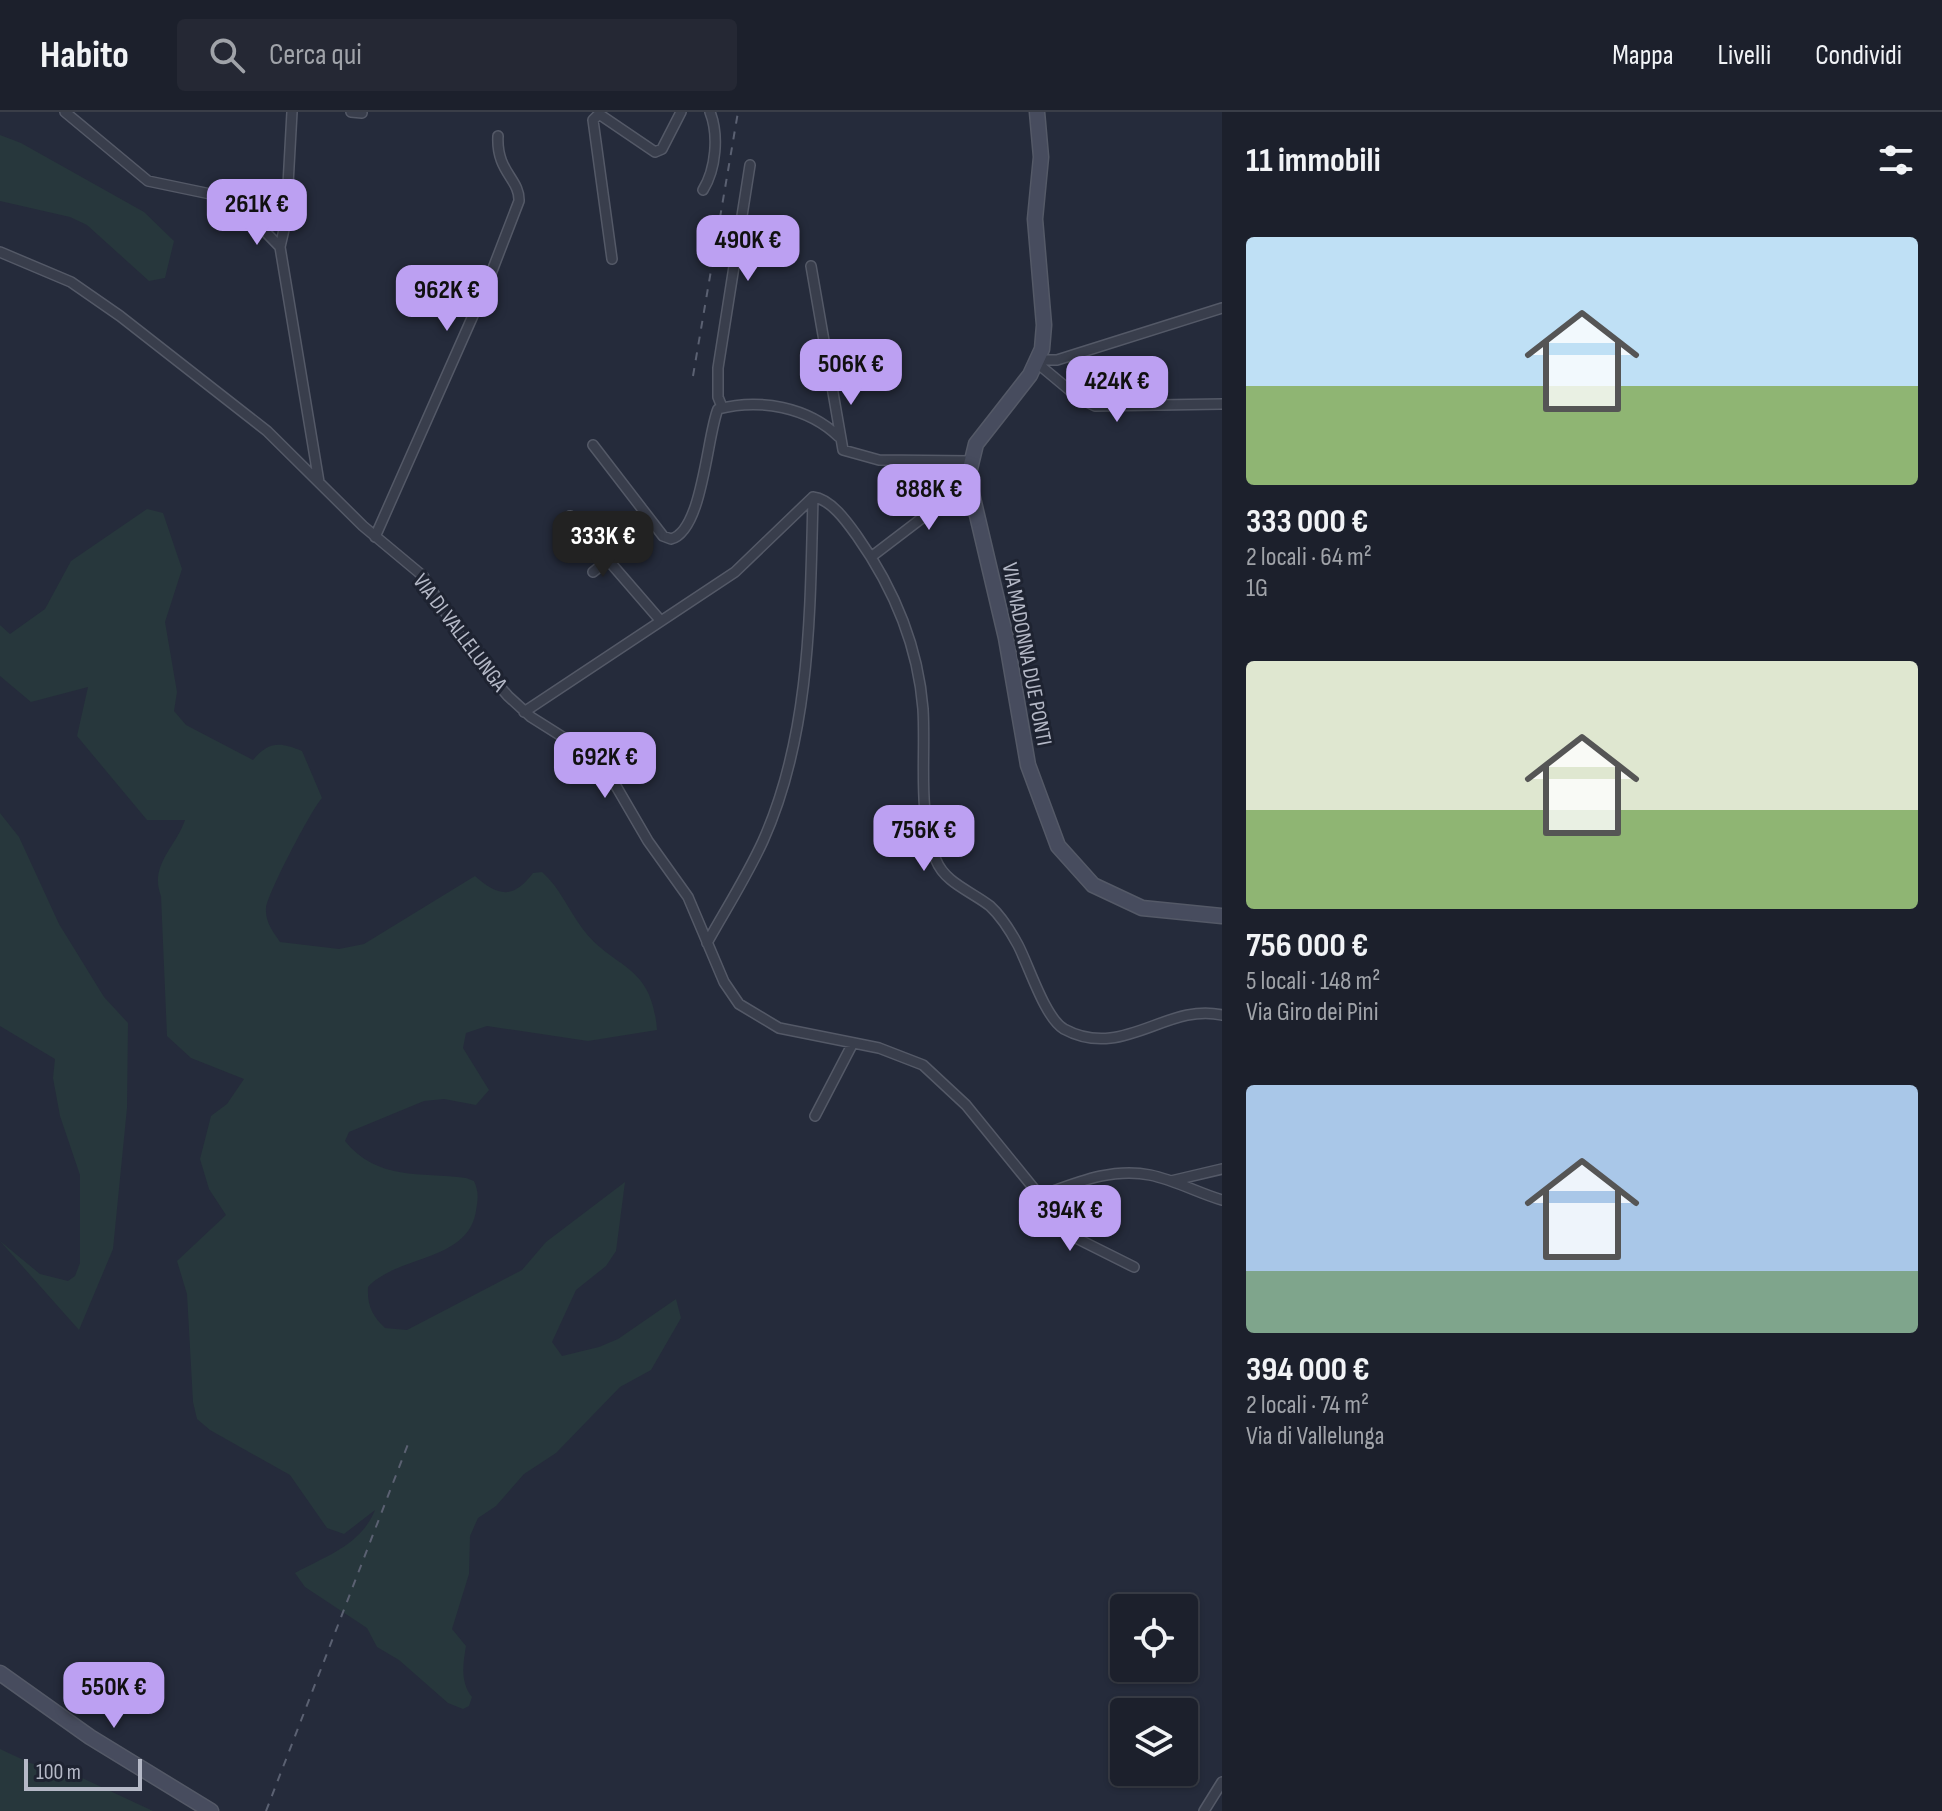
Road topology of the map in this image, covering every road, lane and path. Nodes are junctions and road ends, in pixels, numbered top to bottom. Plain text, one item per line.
1 (65, 112) edge
2 (292, 112) edge
3 (681, 112) edge
4 (710, 112) edge
5 (1037, 112) edge
6 (597, 113) edge
7 (498, 136) dead end
8 (750, 165) dead end
9 (703, 190) dead end
10 (280, 247) junction
11 (0, 252) edge
12 (612, 259) dead end
13 (811, 266) dead end
14 (1222, 308) edge
15 (1037, 362) junction
16 (1222, 404) edge
17 (722, 407) junction
18 (839, 437) junction
19 (593, 445) dead end
20 (970, 461) junction
21 (319, 482) junction
22 (968, 483) junction
23 (813, 497) junction
24 (570, 516) dead end
25 (375, 537) junction
26 (871, 557) junction
27 (608, 560) junction
28 (593, 572) dead end
29 (660, 620) junction
30 (524, 712) junction
31 (1222, 916) edge
32 (707, 943) junction
33 (1222, 1015) edge
34 (853, 1043) junction
35 (815, 1116) dead end
36 (1222, 1169) edge
37 (1169, 1181) junction
38 (1040, 1196) junction
39 (1222, 1200) edge
40 (1134, 1267) dead end
41 (0, 1673) edge
42 (1222, 1782) edge
43 (211, 1811) edge
44 (1204, 1811) edge

1 - 10 street
2 - 10 street
3 - 6 street
4 - 9 street
5 - 15 main road, VIA MADONNA DUE PONTI
6 - 12 street
7 - 25 street
8 - 17 street
10 - 21 street
11 - 21 street, VIA DI VALLELUNGA
13 - 18 street
14 - 15 street
15 - 16 street
15 - 20 main road, VIA MADONNA DUE PONTI
17 - 18 street
17 - 19 street
18 - 20 street
20 - 22 main road, VIA MADONNA DUE PONTI
21 - 25 street, VIA DI VALLELUNGA
22 - 26 street
22 - 31 main road, VIA MADONNA DUE PONTI
23 - 26 street
23 - 29 street
23 - 32 street
24 - 27 street
25 - 30 street, VIA DI VALLELUNGA
26 - 33 street
27 - 28 street
27 - 29 street
29 - 30 street
30 - 32 street, VIA DI VALLELUNGA
32 - 34 street, VIA DI VALLELUNGA
34 - 35 street
34 - 38 street, VIA DI VALLELUNGA
36 - 37 street
37 - 38 street
37 - 39 street
38 - 40 street, VIA DI VALLELUNGA
41 - 43 main road
42 - 44 street

